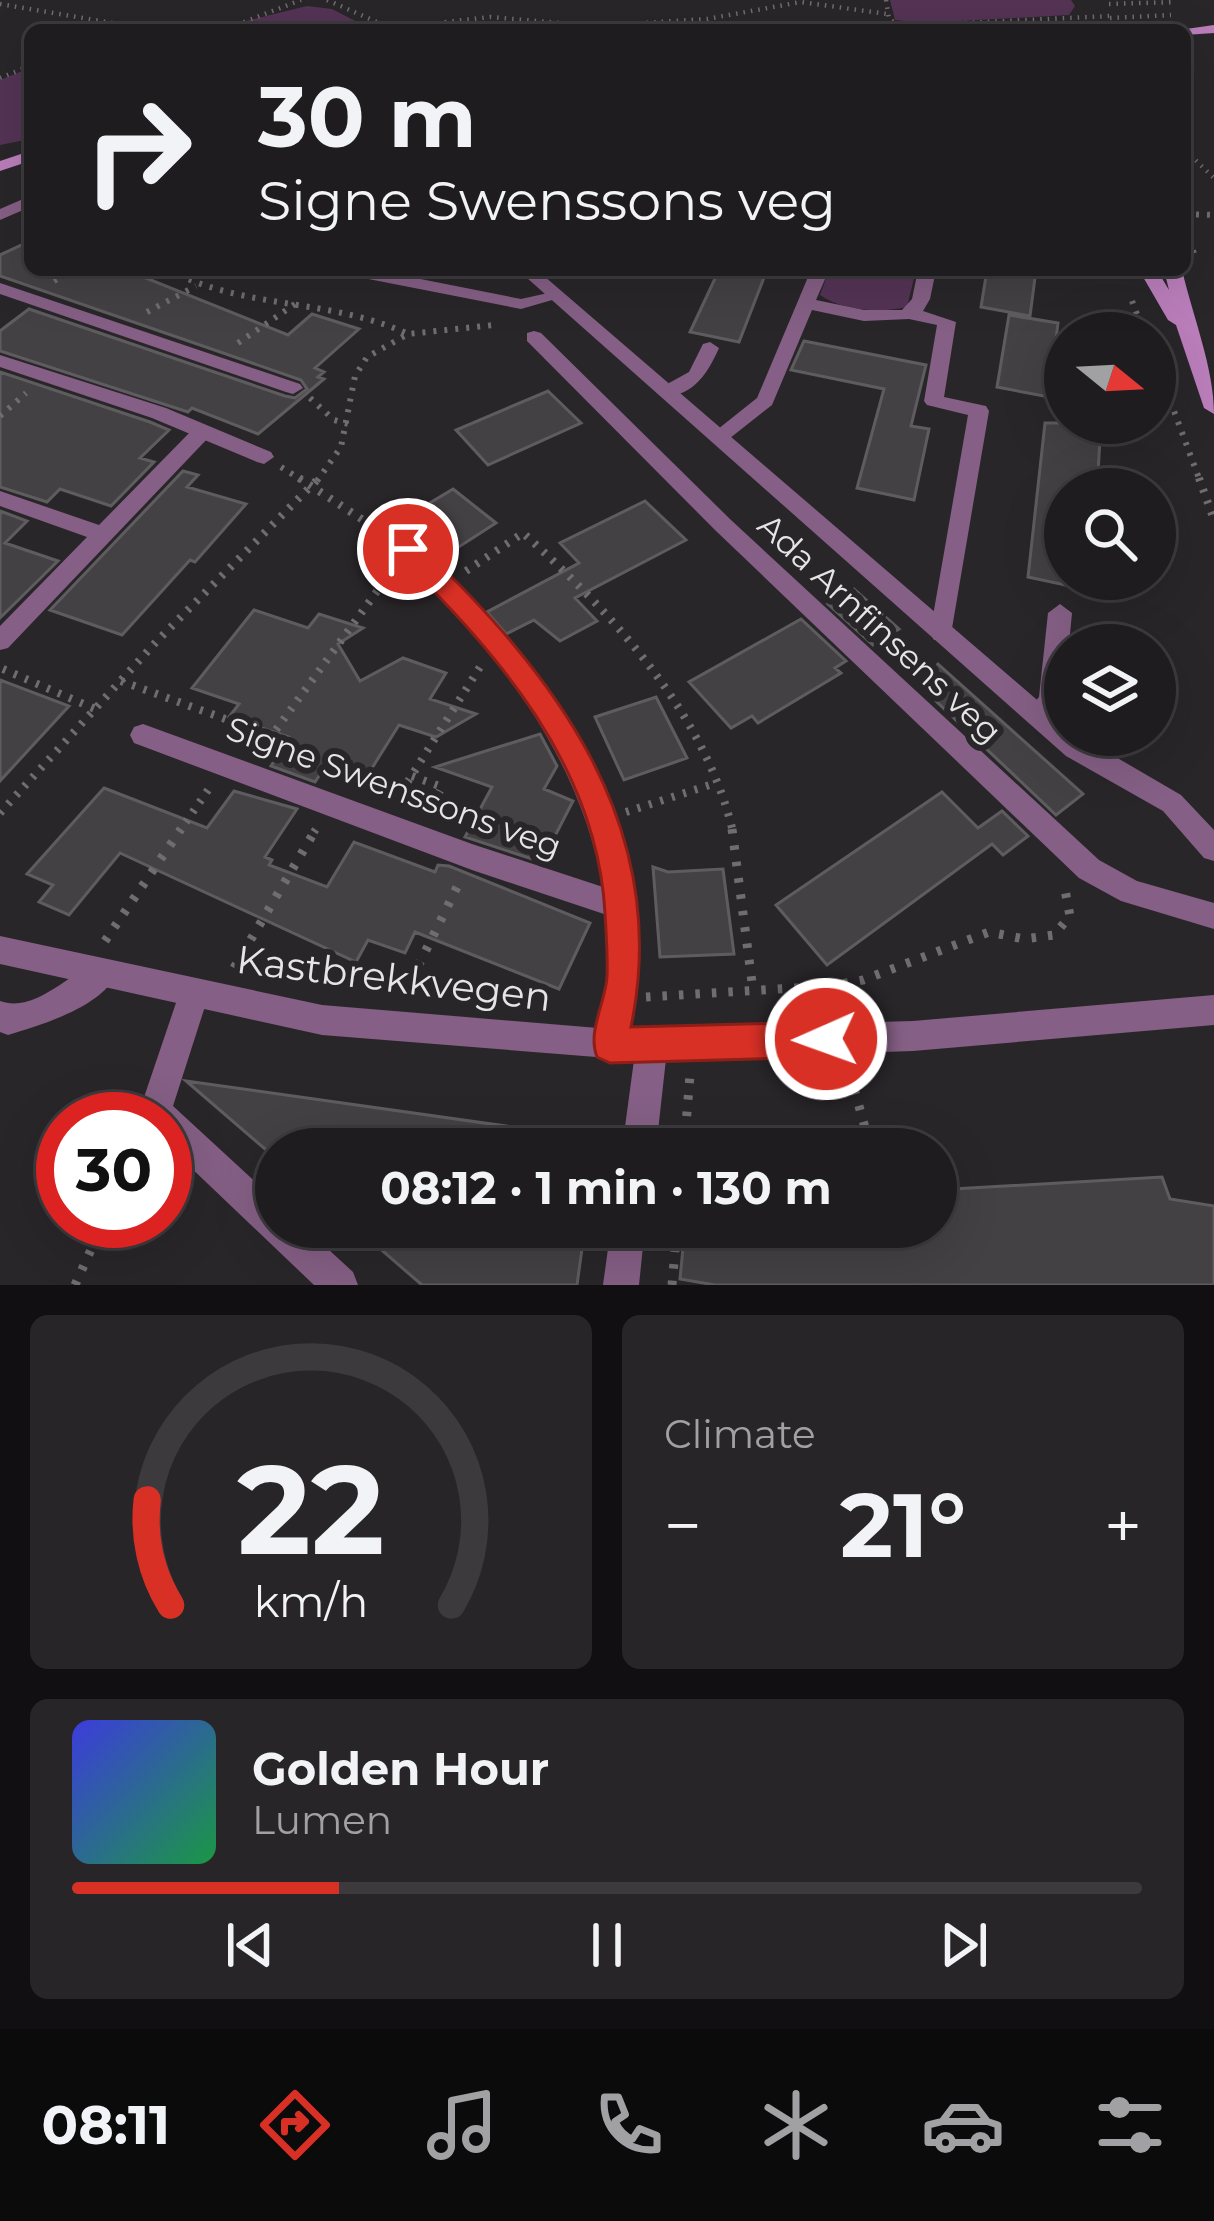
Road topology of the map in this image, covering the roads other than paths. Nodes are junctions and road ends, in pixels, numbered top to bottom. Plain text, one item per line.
1 (379, 276) edge
2 (534, 276) edge
3 (817, 276) edge
4 (926, 276) edge
5 (1151, 276) edge
6 (1174, 276) edge
7 (0, 288) edge
8 (557, 296) junction
9 (806, 303) junction
10 (910, 314) junction
11 (534, 337) dead end
12 (1187, 338) junction
13 (710, 348) dead end
14 (0, 361) edge
15 (293, 388) road end
16 (667, 392) junction
17 (1214, 408) edge
18 (202, 432) junction
19 (718, 437) junction
20 (264, 457) road end
21 (0, 498) edge
22 (100, 533) junction
23 (408, 549) road end
24 (1060, 613) dead end
25 (942, 633) junction
26 (0, 641) edge
27 (1037, 715) junction
28 (143, 735) dead end
29 (1214, 849) edge
30 (621, 906) junction
31 (1214, 916) edge
32 (0, 950) edge
33 (94, 971) junction
34 (205, 997) junction
35 (1214, 1010) edge
36 (0, 1016) edge
37 (652, 1044) junction
38 (610, 1045) junction
39 (164, 1092) edge
40 (642, 1128) edge
41 (192, 1146) edge
42 (255, 1205) edge
43 (301, 1248) edge
44 (625, 1248) edge
45 (340, 1285) edge
46 (621, 1285) edge

1 - 8 street
2 - 8 street, Ada Arnfinsens veg
3 - 9 street
4 - 10 street
5 - 12 main road
6 - 12 main road
7 - 15 street
8 - 16 street, Ada Arnfinsens veg
9 - 10 street
9 - 19 street
10 - 25 street, Ada Arnfinsens veg
11 - 31 street, Ada Arnfinsens veg
12 - 17 main road
13 - 16 street
14 - 18 street
16 - 19 street, Ada Arnfinsens veg
18 - 20 street
18 - 22 street
19 - 25 street, Ada Arnfinsens veg
21 - 22 street
22 - 26 street
23 - 30 street, Signe Swenssons veg
24 - 27 street
25 - 27 street, Ada Arnfinsens veg
27 - 29 street, Ada Arnfinsens veg
28 - 30 street, Signe Swenssons veg
30 - 38 street, Signe Swenssons veg
32 - 33 street, Kastbrekkvegen
33 - 34 street, Kastbrekkvegen
33 - 36 street
34 - 38 street, Kastbrekkvegen
34 - 39 street
35 - 37 street, Kastbrekkvegen
37 - 38 street, Kastbrekkvegen
37 - 40 street
41 - 42 street
43 - 45 street
44 - 46 street

